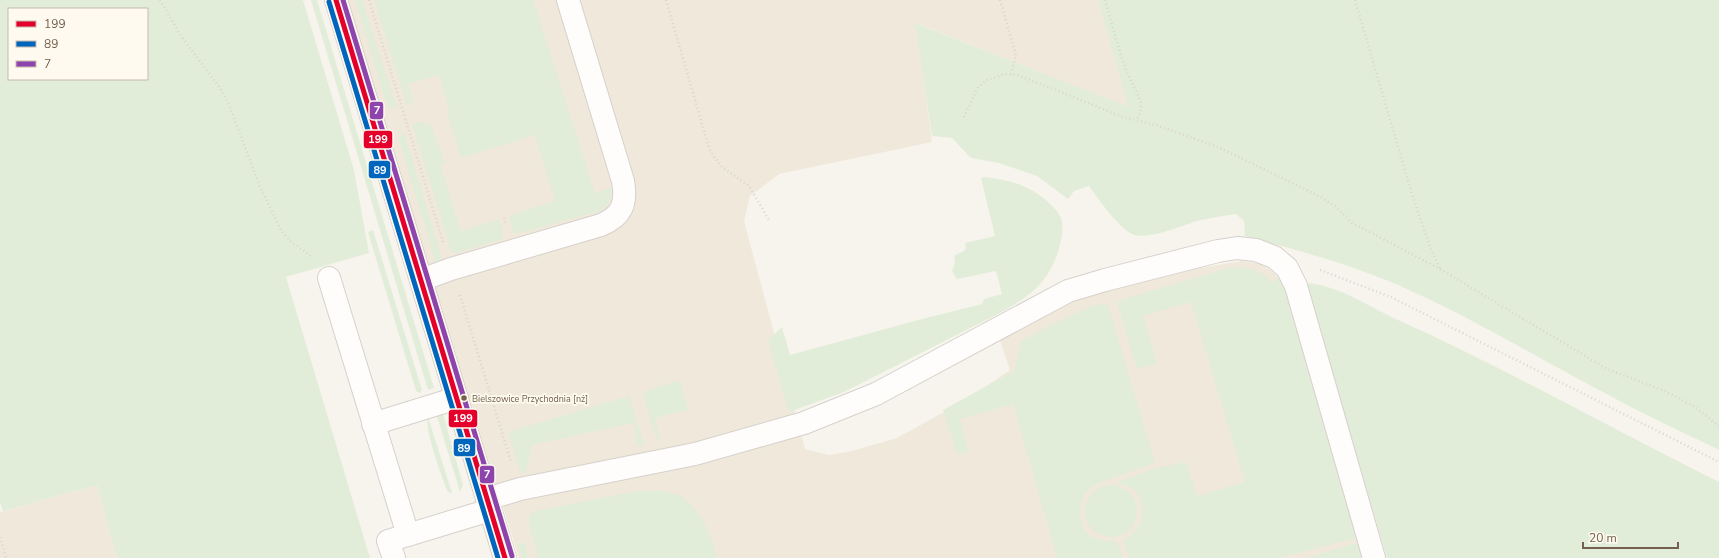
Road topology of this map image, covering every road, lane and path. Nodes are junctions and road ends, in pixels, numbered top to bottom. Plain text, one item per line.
1 (160, 0) edge
2 (336, 0) edge
3 (369, 0) edge
4 (568, 0) edge
5 (666, 0) edge
6 (1000, 0) edge
7 (1105, 0) edge
8 (1356, 0) edge
9 (1011, 74) junction
10 (964, 117) dead end
11 (1135, 121) junction
12 (769, 220) dead end
13 (1287, 268) junction
14 (451, 269) junction
15 (1440, 270) junction
16 (329, 278) joint
17 (421, 280) junction
18 (457, 398) junction
19 (373, 424) junction
20 (1719, 426) edge
21 (501, 429) dead end
22 (1719, 462) edge
23 (489, 505) junction
24 (408, 535) junction
25 (0, 537) edge
26 (6, 558) edge
27 (394, 558) edge
28 (505, 558) edge
29 (1374, 558) edge

1 - 16 path
2 - 17 street
3 - 14 path
4 - 14 street
5 - 12 path
6 - 9 path
7 - 11 path
8 - 15 path
9 - 10 path
9 - 11 path
11 - 15 path
13 - 22 path
13 - 23 street
13 - 29 street
14 - 17 street
14 - 21 path
15 - 20 path
16 - 19 street
17 - 18 street
18 - 19 street
18 - 23 street
19 - 24 street
23 - 24 street
23 - 28 street
24 - 27 street
25 - 26 path

